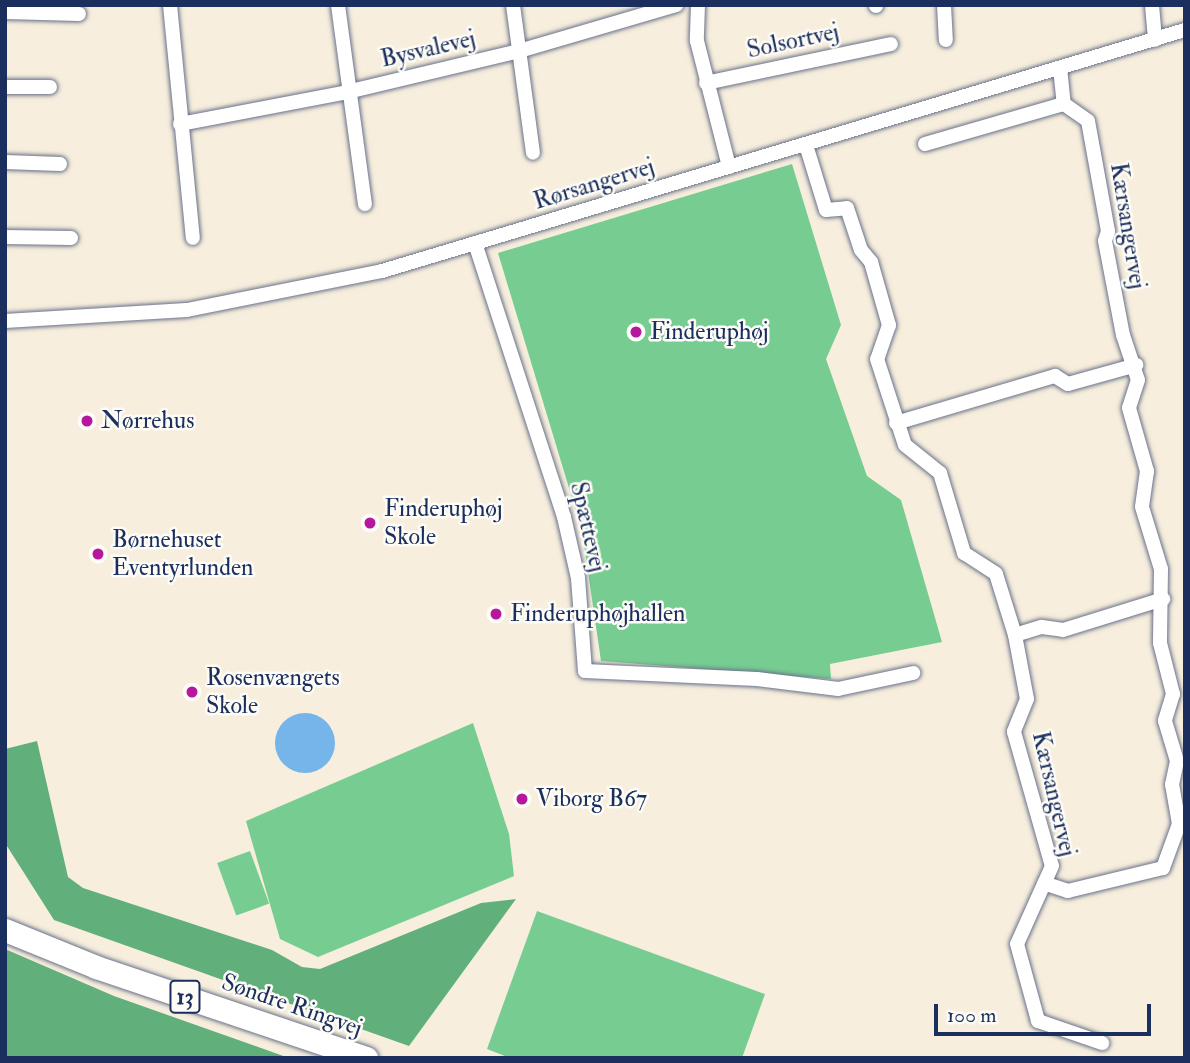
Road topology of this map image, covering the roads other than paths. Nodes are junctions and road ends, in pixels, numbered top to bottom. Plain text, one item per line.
1 (170, 5) edge
2 (338, 5) edge
3 (513, 5) edge
4 (676, 5) edge
5 (698, 5) edge
6 (944, 5) edge
7 (1152, 5) edge
8 (5, 12) edge
9 (79, 14) dead end
10 (1185, 30) edge
11 (946, 40) dead end
12 (1155, 40) junction
13 (891, 44) dead end
14 (519, 51) junction
15 (1060, 68) junction
16 (706, 83) junction
17 (5, 87) edge
18 (50, 87) dead end
19 (347, 92) junction
20 (1064, 104) junction
21 (180, 124) junction
22 (925, 144) dead end
23 (806, 145) junction
24 (533, 153) dead end
25 (5, 162) edge
26 (60, 164) dead end
27 (729, 167) junction
28 (365, 204) dead end
29 (5, 237) edge
30 (71, 238) dead end
31 (193, 238) dead end
32 (475, 243) junction
33 (5, 321) edge
34 (1136, 365) junction
35 (896, 423) junction
36 (1163, 599) junction
37 (1016, 635) junction
38 (913, 673) dead end
39 (1044, 883) junction
40 (5, 930) edge
41 (1102, 1043) dead end
42 (366, 1058) edge

1 - 21 street
2 - 19 street, Bysvalevej
3 - 14 street
4 - 14 street, Bysvalevej
5 - 16 street
6 - 11 street
7 - 12 street
8 - 9 street
10 - 12 street, Rørsangervej
12 - 15 street, Rørsangervej
13 - 16 street, Solsortvej
14 - 19 street, Bysvalevej
14 - 24 street
15 - 20 street
15 - 23 street, Rørsangervej
16 - 27 street
17 - 18 street
19 - 21 street, Bysvalevej
19 - 28 street, Bysvalevej
20 - 22 street
20 - 34 street, Kærsangervej
21 - 31 street
23 - 27 street, Rørsangervej
23 - 35 street, Kærsangervej
25 - 26 street
27 - 32 street, Rørsangervej
29 - 30 street
32 - 33 street, Rørsangervej
32 - 38 street, Spættevej
34 - 35 street
34 - 36 street, Kærsangervej
35 - 37 street, Kærsangervej
36 - 37 street
36 - 39 street, Kærsangervej
37 - 39 street, Kærsangervej
39 - 41 street, Kærsangervej
40 - 42 main road, Søndre Ringvej / 13

